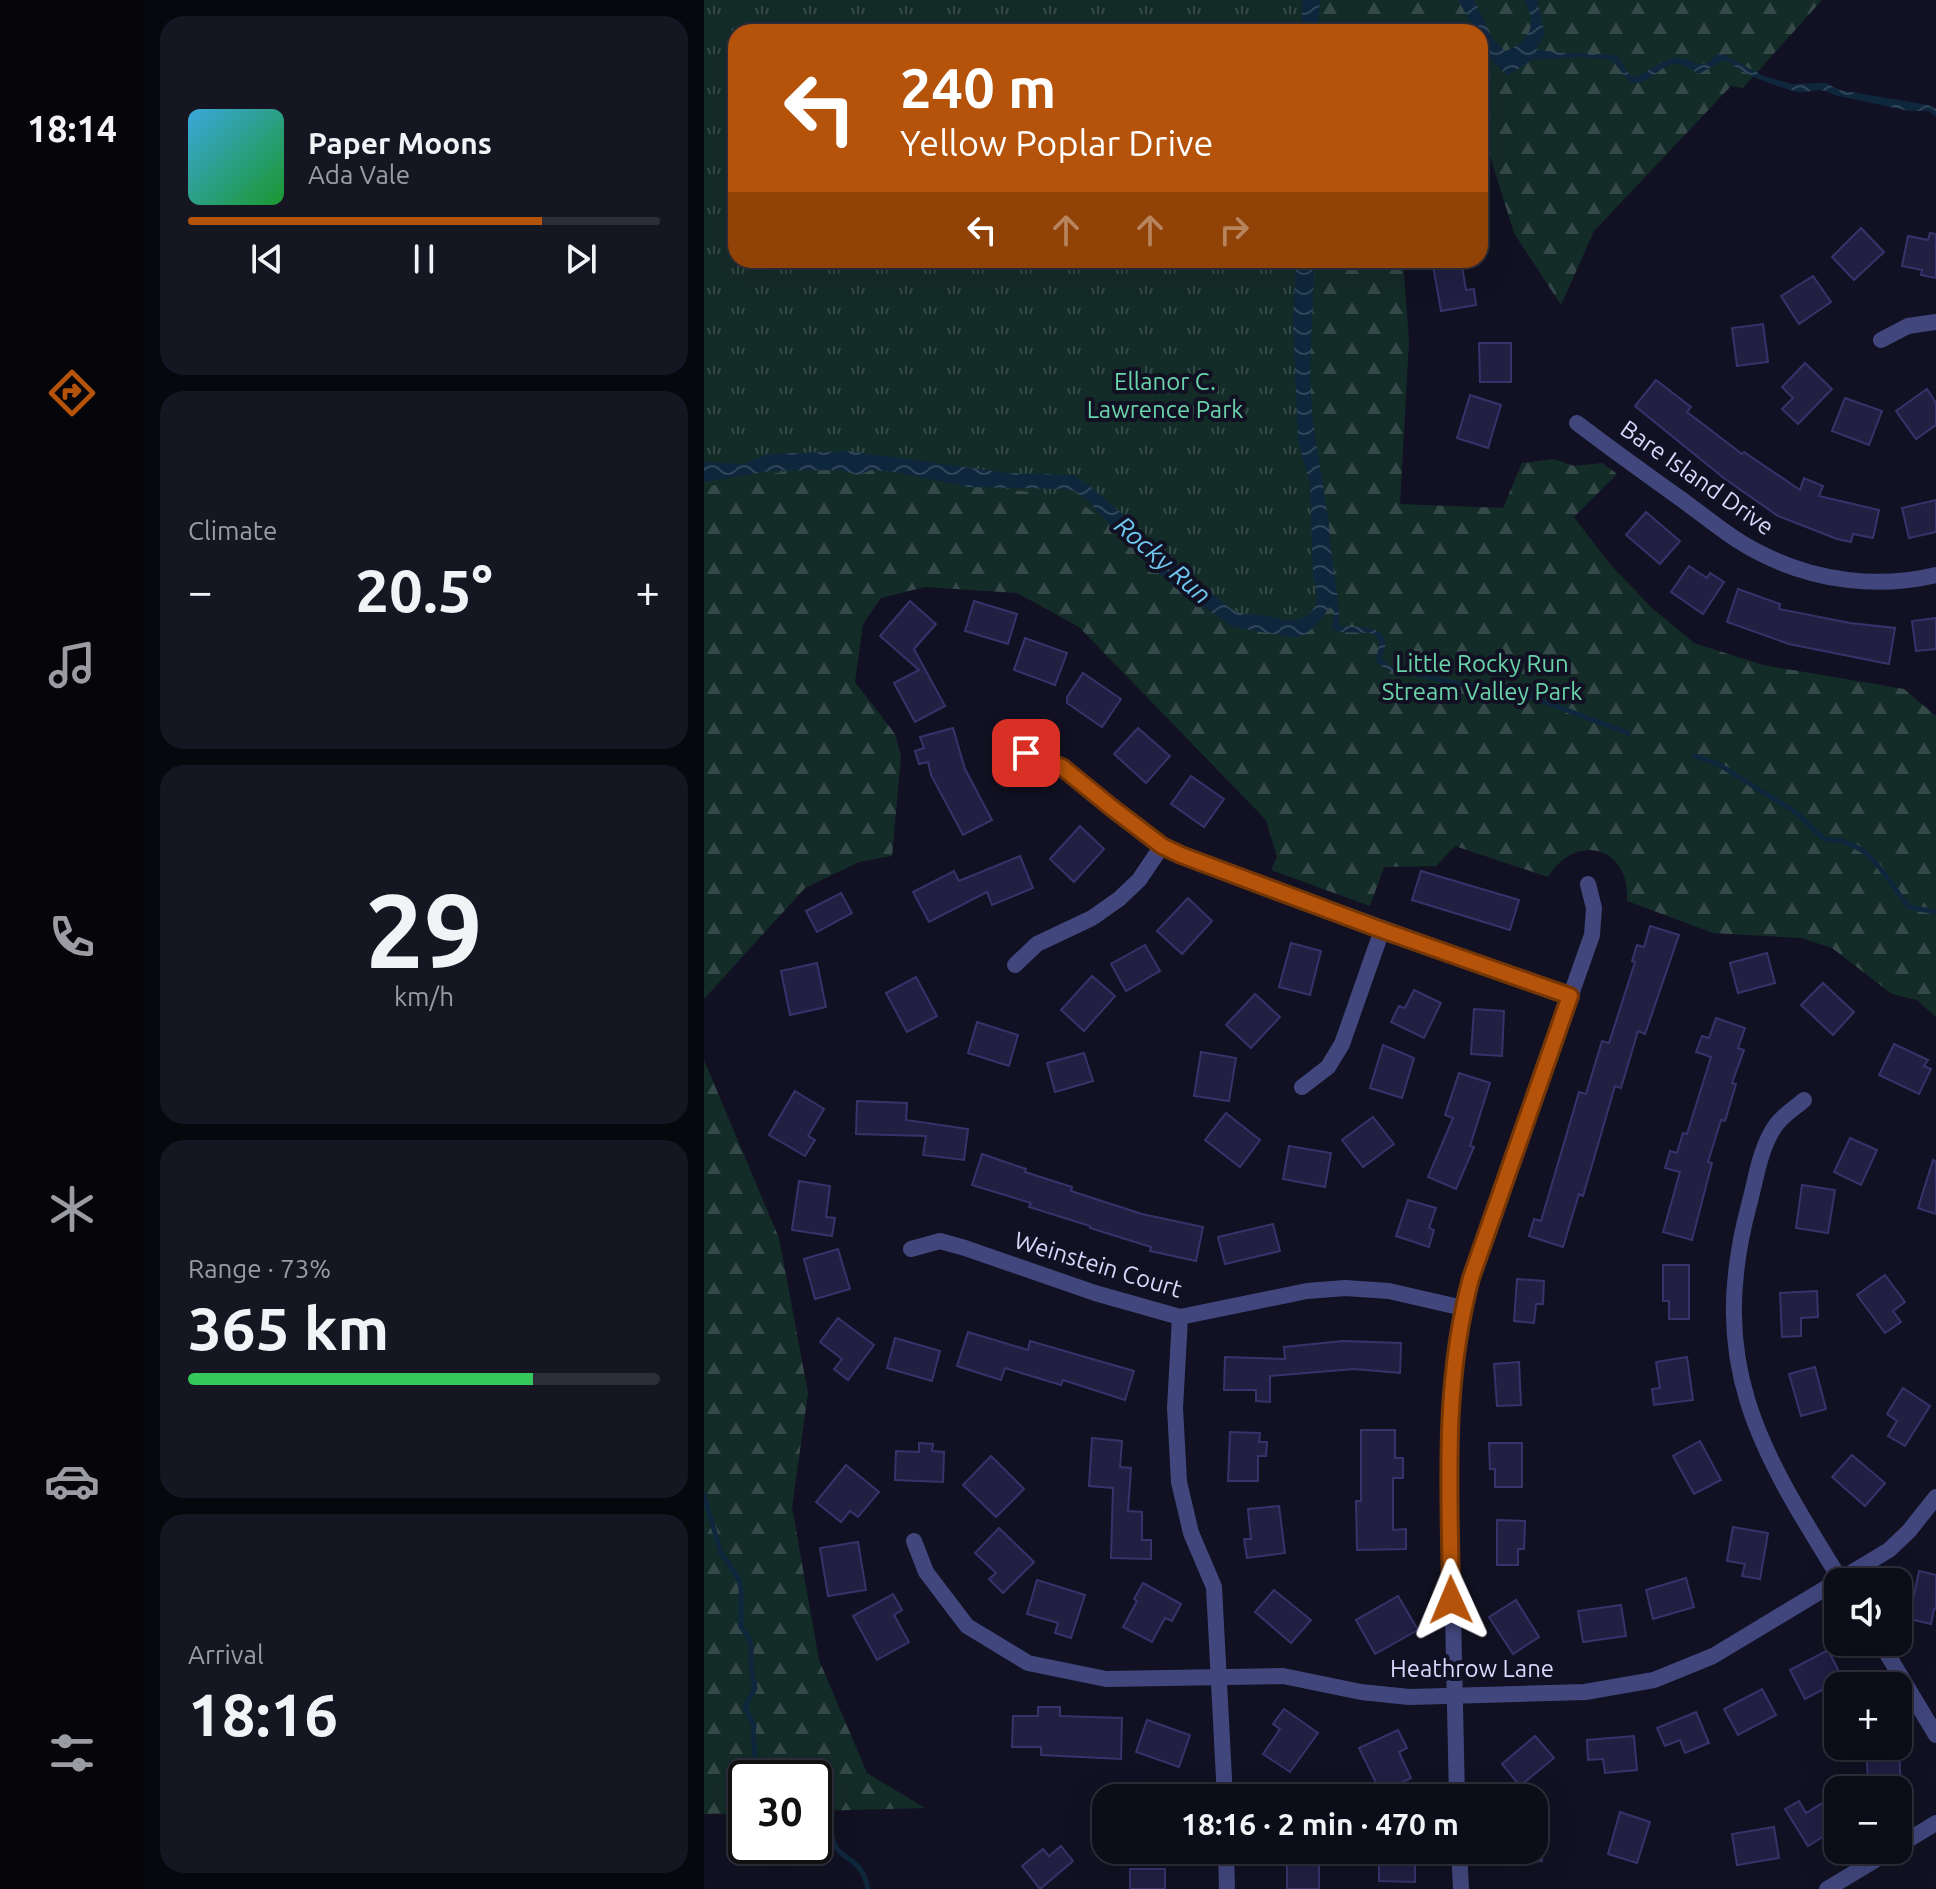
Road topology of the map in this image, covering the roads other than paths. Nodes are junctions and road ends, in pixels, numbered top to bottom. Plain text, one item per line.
1 (1936, 322) edge
2 (1881, 340) dead end
3 (1577, 423) dead end
4 (1936, 575) edge
5 (1026, 753) dead end
6 (1162, 846) junction
7 (1588, 884) dead end
8 (1382, 930) junction
9 (1015, 965) dead end
10 (1570, 996) junction
11 (1302, 1087) dead end
12 (1804, 1100) dead end
13 (911, 1249) dead end
14 (1463, 1308) junction
15 (1180, 1317) junction
16 (1936, 1497) edge
17 (914, 1541) dead end
18 (1834, 1568) edge
19 (1861, 1568) edge
20 (1824, 1591) edge
21 (1888, 1656) edge
22 (1220, 1678) junction
23 (1455, 1695) junction
24 (1936, 1735) edge
25 (1224, 1784) edge
26 (1457, 1784) edge
27 (1936, 1823) edge
28 (1912, 1838) edge
29 (1226, 1864) edge
30 (1460, 1864) edge
31 (1869, 1864) edge
32 (1227, 1889) edge
33 (1461, 1889) edge
34 (1827, 1889) edge

1 - 2 street
3 - 4 street, Bare Island Drive
5 - 6 street
6 - 8 street
6 - 9 street
7 - 10 street
8 - 10 street
8 - 11 street
10 - 14 street
12 - 18 street
13 - 15 street, Weinstein Court
14 - 15 street, Weinstein Court
14 - 23 street
15 - 22 street
16 - 19 street, Heathrow Lane
17 - 22 street, Heathrow Lane
20 - 23 street, Heathrow Lane
21 - 24 street
22 - 23 street, Heathrow Lane
22 - 25 street
23 - 26 street
27 - 28 street
29 - 32 street
30 - 33 street
31 - 34 street

